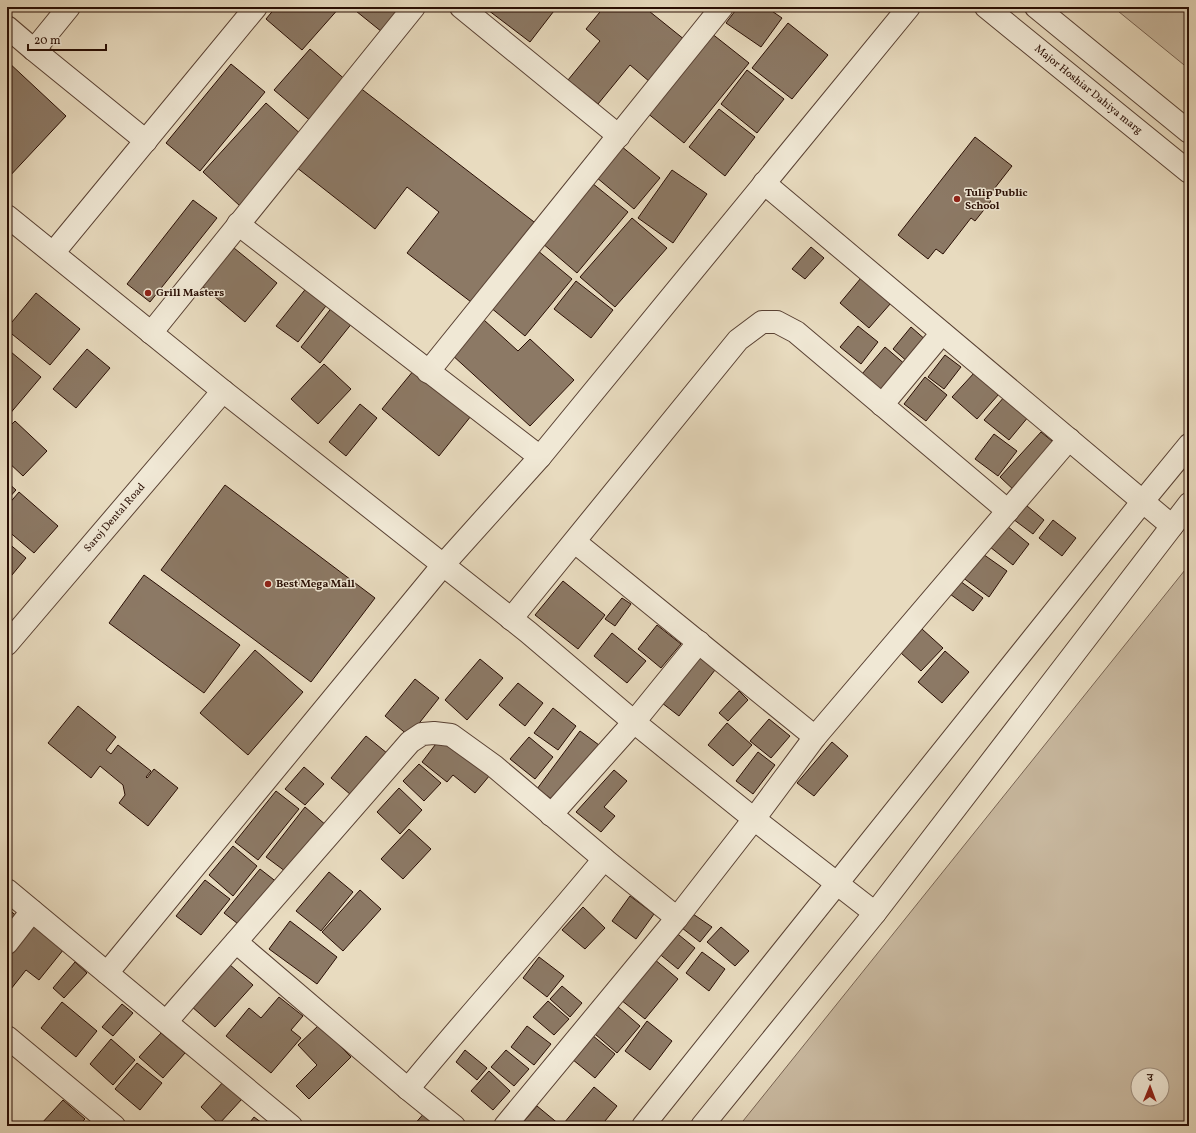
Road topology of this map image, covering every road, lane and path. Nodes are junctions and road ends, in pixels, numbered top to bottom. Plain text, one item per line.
1 (256, 7) edge
2 (414, 7) edge
3 (461, 7) edge
4 (722, 7) edge
5 (909, 7) edge
6 (986, 7) edge
7 (1036, 7) edge
8 (64, 9) edge
9 (7, 27) edge
10 (34, 50) junction
11 (1189, 132) edge
12 (619, 136) junction
13 (146, 142) junction
14 (1189, 172) edge
15 (764, 183) junction
16 (7, 216) edge
17 (238, 224) junction
18 (54, 252) junction
19 (151, 333) junction
20 (942, 333) junction
21 (428, 372) junction
22 (223, 392) junction
23 (882, 405) junction
24 (1069, 439) junction
25 (1189, 445) edge
26 (540, 458) junction
27 (1143, 501) junction
28 (1189, 504) edge
29 (1008, 511) junction
30 (1172, 526) junction
31 (575, 542) junction
32 (443, 565) junction
33 (511, 619) junction
34 (699, 642) junction
35 (7, 644) edge
36 (634, 722) junction
37 (815, 737) junction
38 (552, 815) junction
39 (754, 819) junction
40 (604, 858) junction
41 (837, 884) junction
42 (7, 890) edge
43 (32, 911) junction
44 (876, 913) junction
45 (677, 918) junction
46 (236, 942) junction
47 (7, 943) edge
48 (107, 973) junction
49 (166, 1022) junction
50 (7, 1037) edge
51 (408, 1089) junction
52 (114, 1126) edge
53 (291, 1126) edge
54 (454, 1126) edge
55 (506, 1126) edge
56 (643, 1126) edge
57 (702, 1126) edge

1 - 13 street
2 - 17 street
3 - 12 street
4 - 12 street
5 - 15 street
6 - 14 street, Major Hoshiar Dahiya marg
7 - 11 street
8 - 10 street
9 - 10 street
10 - 13 street
12 - 21 street
13 - 18 street
15 - 20 street
15 - 26 street
16 - 18 street
17 - 19 street
17 - 21 street
18 - 19 street
19 - 22 street
20 - 23 street
20 - 24 street
21 - 26 street
22 - 32 street
22 - 35 street, Saroj Dental Road
23 - 29 street
23 - 31 street
24 - 27 street
24 - 29 street
25 - 27 street
26 - 32 street
27 - 30 street
27 - 41 street
28 - 30 street
29 - 37 street
30 - 44 street
31 - 33 street
31 - 34 street
32 - 33 street
32 - 48 street
33 - 36 street
34 - 36 street
34 - 37 street
36 - 38 street
36 - 39 street
37 - 39 street
38 - 40 street
38 - 46 street
39 - 41 street
39 - 45 street
40 - 45 street
40 - 51 street
41 - 44 street
41 - 56 street
42 - 43 street
43 - 47 street
43 - 48 street
44 - 57 street
45 - 55 street
46 - 49 street
46 - 51 street
48 - 49 street
49 - 53 street
50 - 52 street
51 - 54 street

